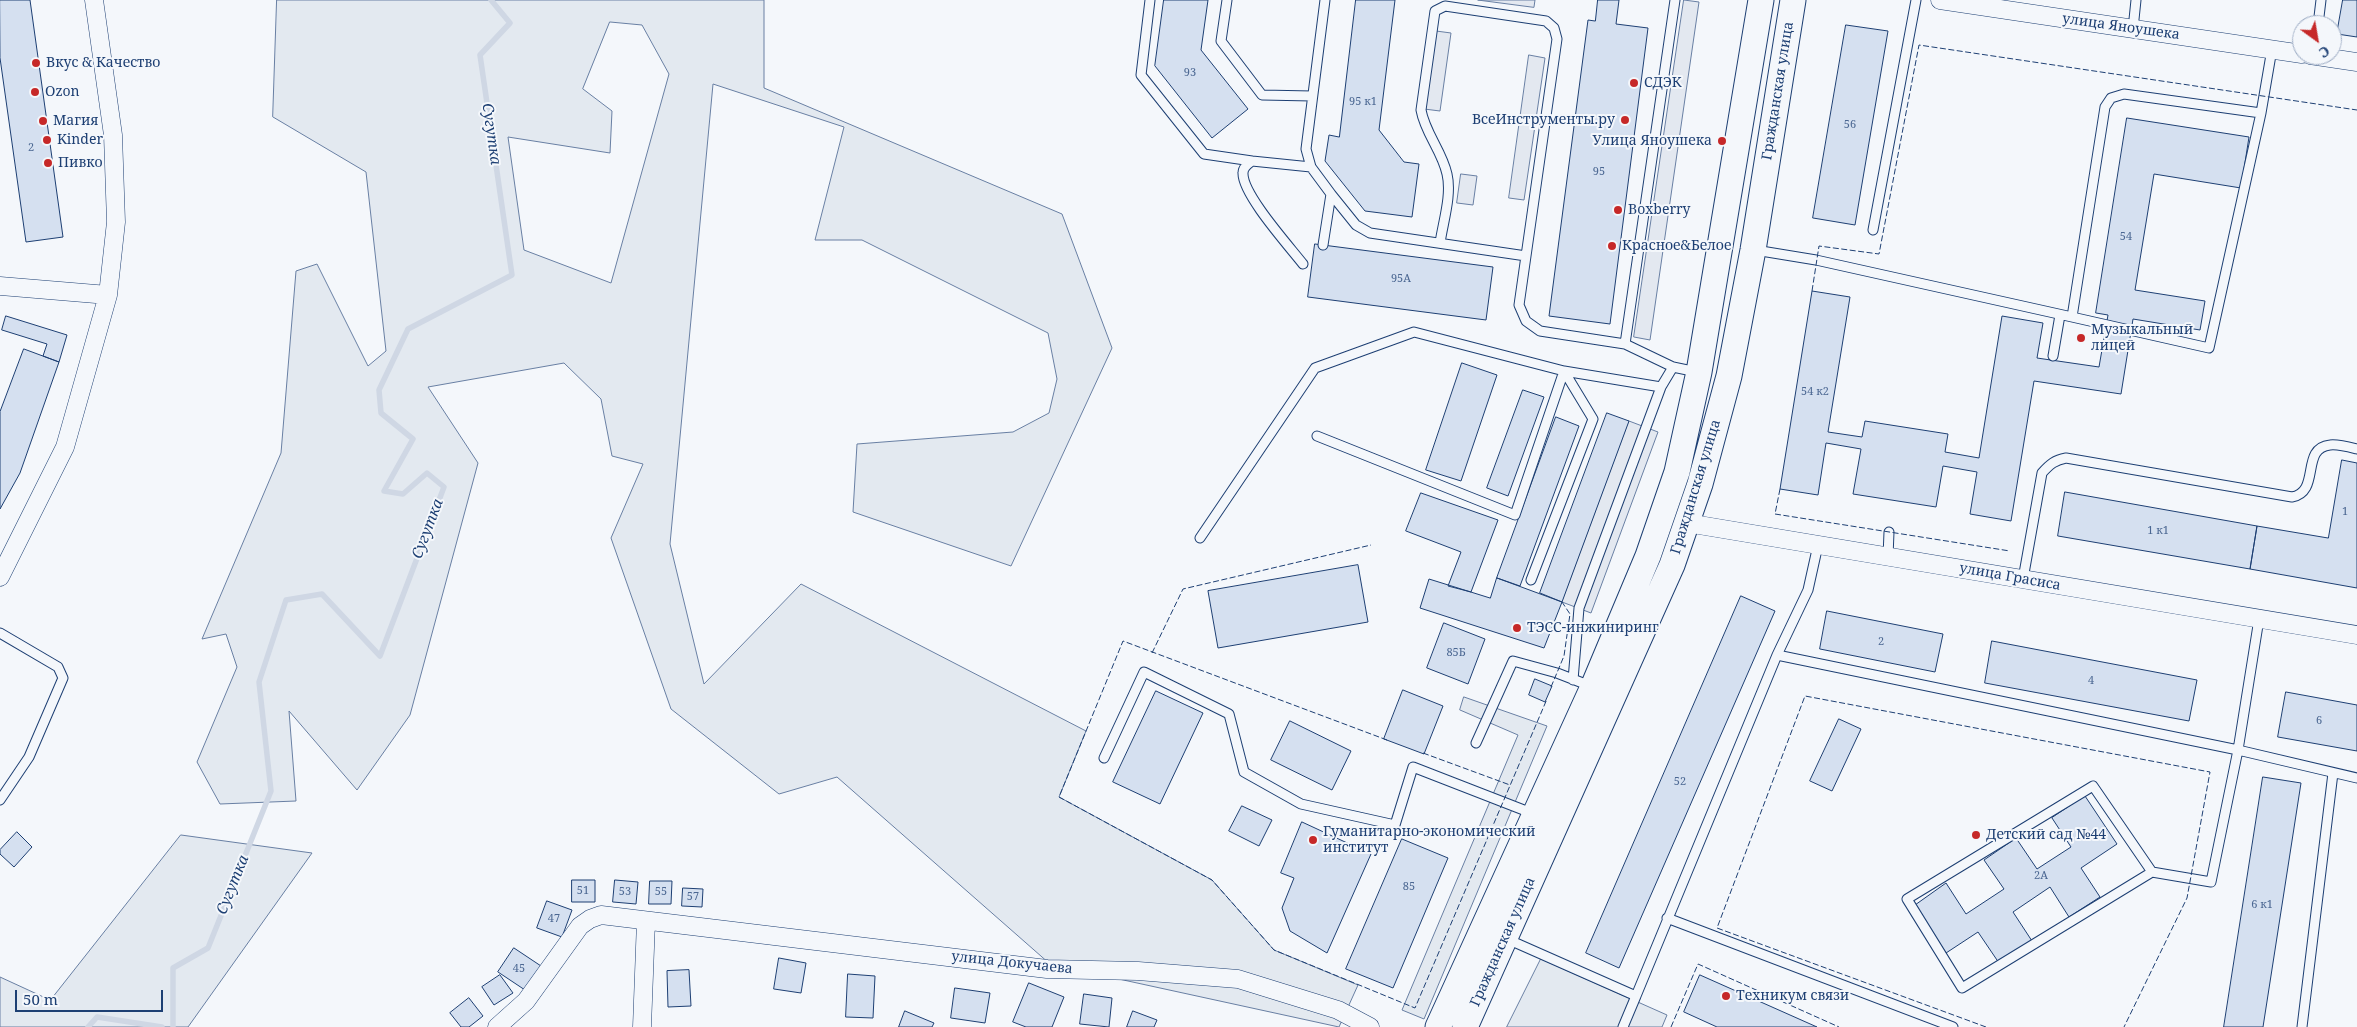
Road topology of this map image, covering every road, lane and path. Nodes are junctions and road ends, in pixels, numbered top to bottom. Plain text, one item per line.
1 (94, 0) edge
2 (1150, 0) edge
3 (1227, 0) edge
4 (1324, 0) edge
5 (1675, 0) edge
6 (1761, 0) edge
7 (1792, 0) edge
8 (1916, 0) edge
9 (1940, 0) edge
10 (2136, 0) edge
11 (2321, 0) edge
12 (2319, 15) edge
13 (2133, 29) junction
14 (2272, 49) junction
15 (2292, 52) edge
16 (2342, 60) edge
17 (2357, 62) edge
18 (1312, 96) junction
19 (2261, 113) junction
20 (1252, 161) junction
21 (1310, 167) junction
22 (1331, 194) junction
23 (1872, 230) dead end
24 (1440, 243) junction
25 (1324, 245) dead end
26 (1753, 250) junction
27 (1526, 256) junction
28 (1303, 264) dead end
29 (0, 286) edge
30 (108, 295) junction
31 (2060, 315) junction
32 (2072, 317) junction
33 (1625, 344) junction
34 (2053, 356) dead end
35 (1673, 367) junction
36 (1564, 371) junction
37 (1699, 372) junction
38 (1661, 387) junction
39 (1317, 436) dead end
40 (2357, 449) edge
41 (1662, 518) junction
42 (1687, 523) junction
43 (1889, 532) dead end
44 (1200, 538) dead end
45 (1818, 545) junction
46 (1888, 556) junction
47 (0, 577) edge
48 (2023, 579) junction
49 (1531, 580) dead end
50 (2259, 619) junction
51 (0, 633) edge
52 (2357, 635) edge
53 (1777, 655) junction
54 (1583, 683) junction
55 (1476, 743) dead end
56 (2238, 750) junction
57 (1104, 758) dead end
58 (2333, 773) junction
59 (2357, 778) edge
60 (0, 800) edge
61 (1534, 814) junction
62 (2152, 872) junction
63 (1667, 918) junction
64 (646, 921) junction
65 (1504, 938) junction
66 (1636, 996) junction
67 (497, 1027) edge
68 (642, 1027) edge
69 (1370, 1027) edge
70 (1438, 1027) edge
71 (1465, 1027) edge
72 (1623, 1027) edge
73 (1954, 1027) edge
74 (2302, 1027) edge

1 - 30 street
2 - 20 lane
3 - 18 lane
4 - 18 lane
5 - 33 lane
6 - 37 main road, Гражданская улица
7 - 26 main road, Гражданская улица
8 - 23 lane
9 - 13 street, улица Яноушека
10 - 13 lane
11 - 12 lane
13 - 14 street, улица Яноушека
14 - 15 street, улица Яноушека
14 - 19 lane
16 - 17 street
18 - 21 lane
19 - 32 lane
19 - 32 lane
20 - 21 lane
20 - 28 lane
21 - 22 lane
22 - 24 lane
22 - 25 lane
24 - 27 lane
24 - 27 lane
26 - 31 lane
26 - 42 main road, Гражданская улица
27 - 33 lane
29 - 30 street
30 - 47 street
31 - 32 lane
31 - 34 lane
33 - 35 lane
35 - 37 lane
35 - 38 lane
36 - 38 lane
36 - 39 lane
36 - 44 lane
36 - 49 lane
37 - 41 main road, Гражданская улица
38 - 54 lane
40 - 48 lane
41 - 42 main road, улица Грасиса
41 - 54 main road, Гражданская улица
42 - 45 street, улица Грасиса
42 - 65 main road, Гражданская улица
43 - 46 lane
45 - 46 street, улица Грасиса
45 - 53 lane
46 - 48 street, улица Грасиса
48 - 50 street, улица Грасиса
50 - 52 street, улица Грасиса
50 - 56 lane
51 - 60 lane
53 - 56 lane
53 - 63 lane
54 - 55 lane
54 - 61 main road, Гражданская улица
56 - 58 lane
56 - 62 lane
57 - 61 lane
58 - 59 lane
58 - 74 lane
61 - 70 main road, Гражданская улица
62 - 62 lane
63 - 66 lane
63 - 73 lane
64 - 67 street, улица Докучаева
64 - 68 street
64 - 69 street, улица Докучаева
65 - 66 lane
65 - 71 main road, Гражданская улица
66 - 72 lane

